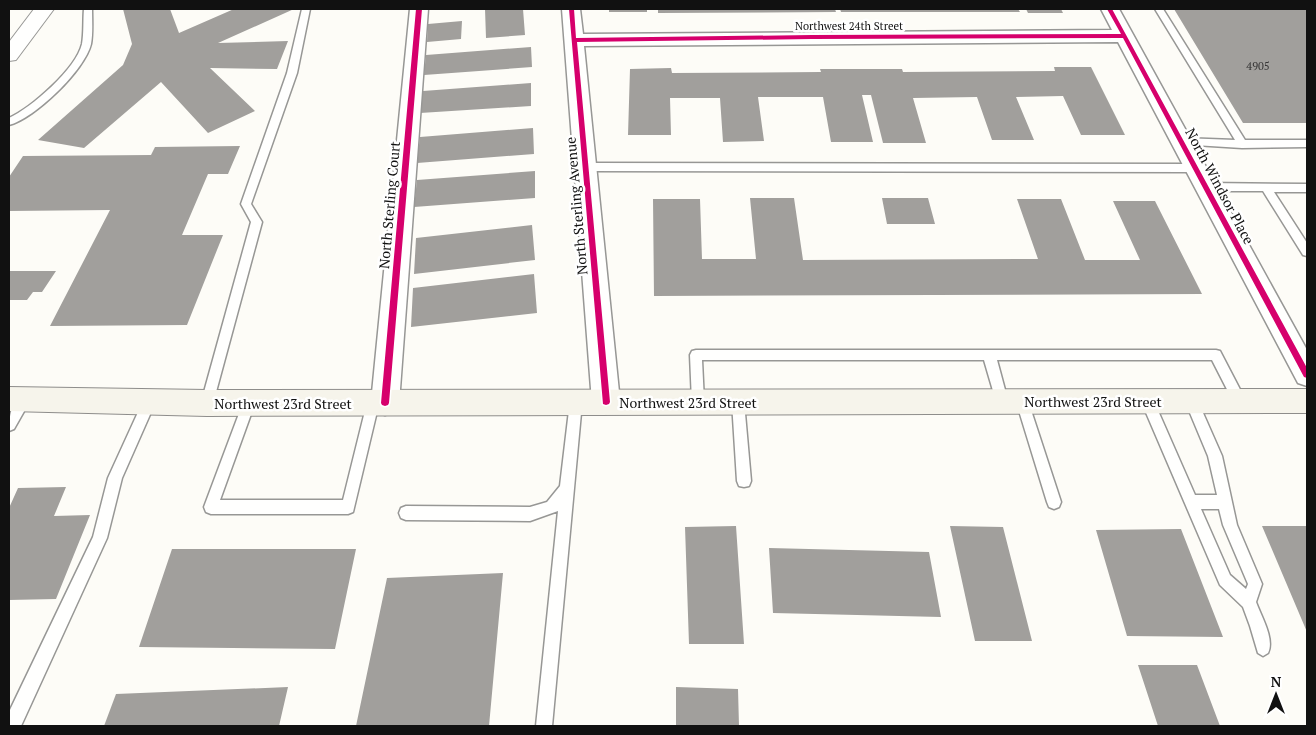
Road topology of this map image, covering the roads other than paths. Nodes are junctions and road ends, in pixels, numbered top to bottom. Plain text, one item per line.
1 (44, 9) edge
2 (88, 9) edge
3 (306, 9) edge
4 (419, 9) edge
5 (571, 9) edge
6 (1110, 9) edge
7 (1158, 9) edge
8 (1125, 36) junction
9 (574, 40) junction
10 (9, 55) edge
11 (9, 122) edge
12 (1182, 142) junction
13 (1242, 144) junction
14 (1307, 144) edge
15 (586, 167) junction
16 (1201, 177) junction
17 (1266, 188) junction
18 (1307, 188) edge
19 (1307, 252) edge
20 (989, 355) junction
21 (1307, 375) edge
22 (17, 399) edge
23 (1147, 401) junction
24 (1191, 401) junction
25 (1240, 401) junction
26 (1307, 401) edge
27 (150, 402) junction
28 (576, 402) junction
29 (606, 402) junction
30 (698, 402) junction
31 (738, 402) junction
32 (1012, 402) junction
33 (207, 403) junction
34 (249, 403) junction
35 (379, 403) junction
36 (9, 425) edge
37 (744, 481) dead end
38 (567, 488) junction
39 (1054, 502) dead end
40 (1191, 502) junction
41 (1225, 502) junction
42 (406, 513) dead end
43 (1248, 602) junction
44 (1263, 648) dead end
45 (9, 720) edge
46 (544, 726) edge

1 - 10 street
2 - 11 lane
3 - 33 lane
4 - 35 street, North Sterling Court
5 - 9 street, North Sterling Avenue
6 - 8 street, North Windsor Place
7 - 13 lane
8 - 9 street, Northwest 24th Street
8 - 12 street, North Windsor Place
9 - 15 street, North Sterling Avenue
12 - 13 lane
12 - 16 street, North Windsor Place
13 - 14 lane
15 - 16 lane
15 - 29 street, North Sterling Avenue
16 - 17 lane
16 - 21 street, North Windsor Place
17 - 18 lane
17 - 19 lane
20 - 25 lane
20 - 30 lane
20 - 32 lane
22 - 27 main road, Northwest 23rd Street
22 - 36 lane
23 - 24 main road, Northwest 23rd Street
23 - 32 main road, Northwest 23rd Street
23 - 40 lane
24 - 25 main road, Northwest 23rd Street
24 - 41 lane
25 - 26 main road, Northwest 23rd Street
27 - 33 main road, Northwest 23rd Street
27 - 45 lane
28 - 29 main road, Northwest 23rd Street
28 - 35 main road, Northwest 23rd Street
28 - 38 lane
29 - 30 main road, Northwest 23rd Street
30 - 31 main road, Northwest 23rd Street
31 - 32 main road, Northwest 23rd Street
31 - 37 lane
32 - 39 lane
33 - 34 main road, Northwest 23rd Street
34 - 35 main road, Northwest 23rd Street
34 - 35 lane
38 - 42 lane
38 - 46 lane
40 - 41 lane
40 - 43 lane
41 - 43 lane
43 - 44 lane

